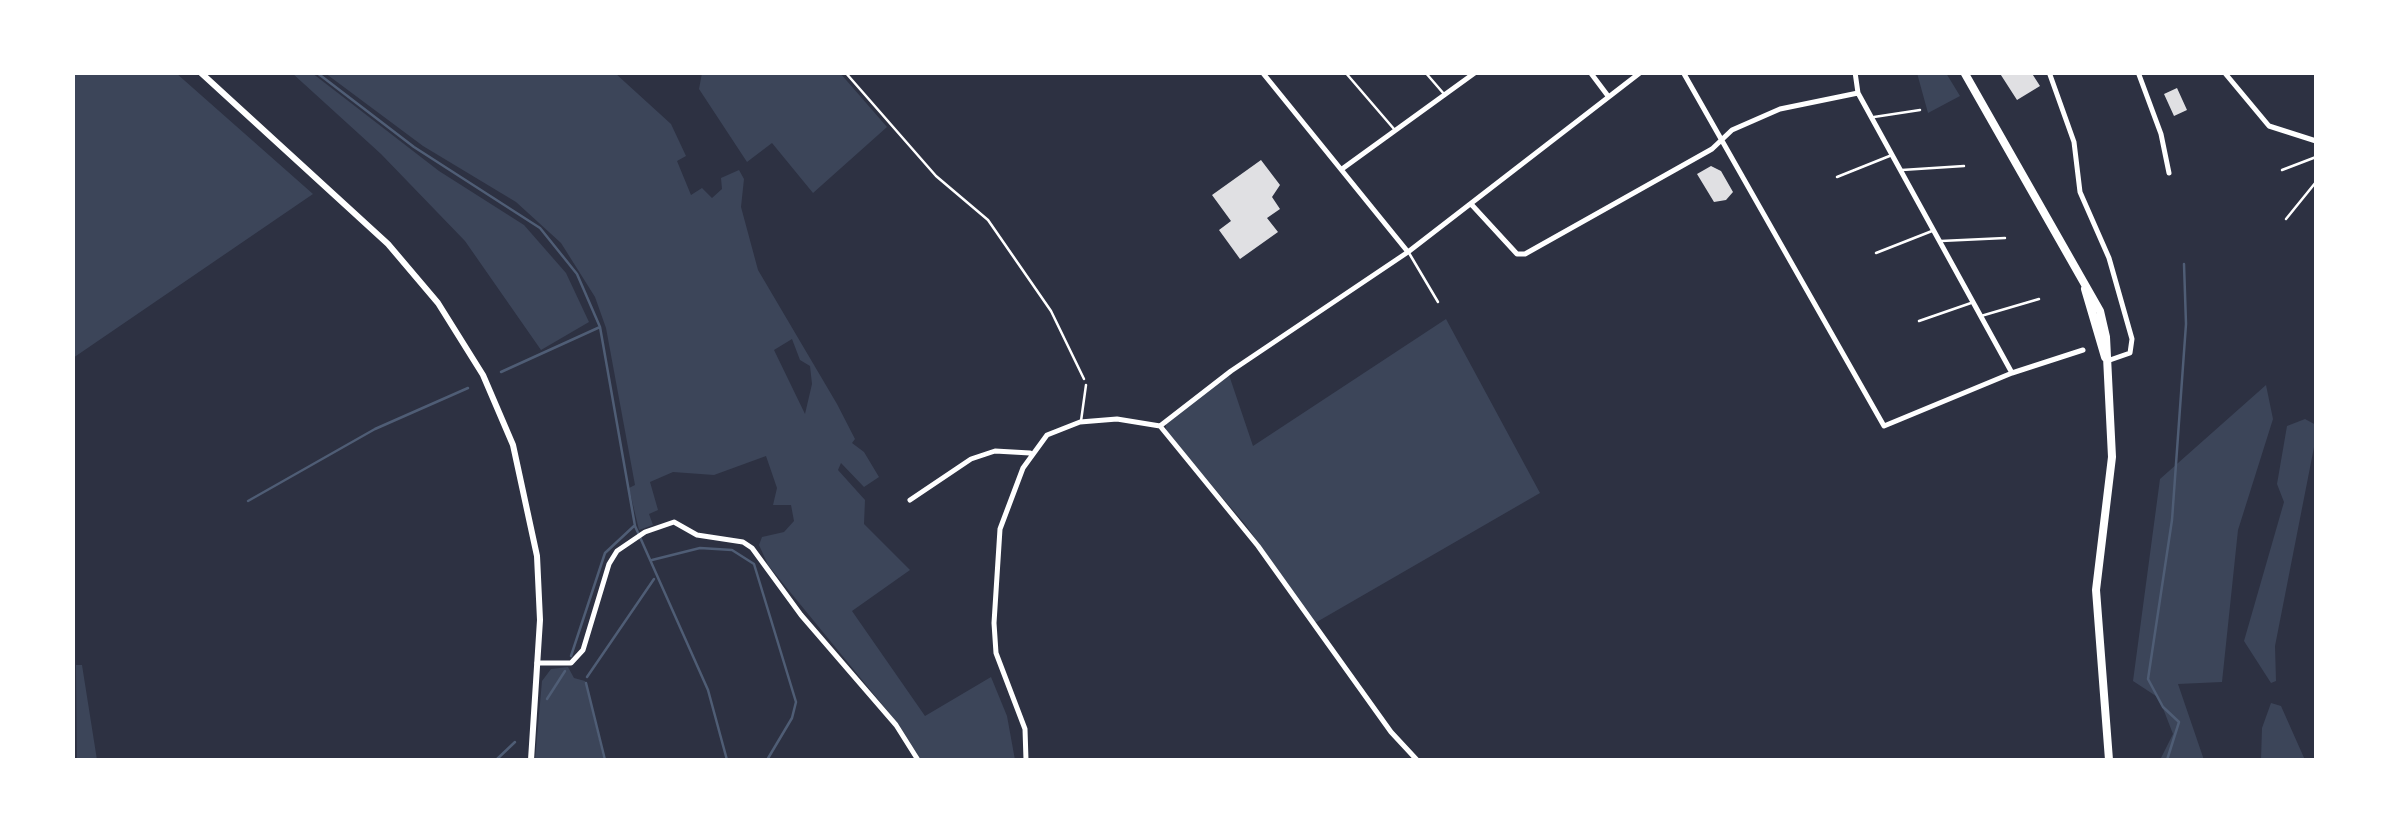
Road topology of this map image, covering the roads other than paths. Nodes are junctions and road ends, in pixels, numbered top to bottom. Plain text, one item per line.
1 (200, 72) edge
2 (1262, 72) edge
3 (1345, 72) edge
4 (1425, 72) edge
5 (1476, 72) edge
6 (1590, 72) edge
7 (1641, 72) edge
8 (1683, 72) edge
9 (1855, 72) edge
10 (1964, 72) edge
11 (2050, 72) edge
12 (2138, 72) edge
13 (2224, 72) edge
14 (1858, 92) junction
15 (1446, 94) junction
16 (1608, 96) junction
17 (1920, 110) dead end
18 (1872, 118) junction
19 (1396, 130) junction
20 (1722, 141) junction
21 (2316, 141) edge
22 (1893, 154) junction
23 (2316, 157) edge
24 (1964, 166) dead end
25 (1342, 169) junction
26 (1900, 170) junction
27 (2282, 170) dead end
28 (2168, 172) dead end
29 (1837, 176) dead end
30 (2316, 182) edge
31 (1471, 204) junction
32 (2286, 219) dead end
33 (1934, 230) junction
34 (2005, 238) dead end
35 (1940, 242) junction
36 (1408, 252) junction
37 (1876, 253) dead end
38 (2039, 299) dead end
39 (1438, 302) dead end
40 (1972, 302) junction
41 (1980, 316) junction
42 (1919, 321) dead end
43 (2083, 350) dead end
44 (2107, 361) junction
45 (2012, 373) junction
46 (1086, 384) road end
47 (1080, 422) junction
48 (1160, 426) junction
49 (1030, 453) junction
50 (910, 500) dead end
51 (538, 663) junction
52 (531, 760) edge
53 (918, 760) edge
54 (1026, 760) edge
55 (1417, 760) edge
56 (2109, 760) edge

1 - 51 street
2 - 25 street
3 - 19 lane
4 - 15 lane
5 - 15 street
6 - 16 street
7 - 16 street
8 - 20 street
9 - 14 street
10 - 44 main road
11 - 44 street
12 - 28 street
13 - 21 street
14 - 18 street
14 - 20 street
15 - 19 street
16 - 31 street
17 - 18 lane
18 - 22 street
19 - 25 street
20 - 31 street
20 - 45 street
22 - 26 street
22 - 29 lane
23 - 27 lane
24 - 26 lane
25 - 36 street
26 - 33 street
30 - 32 lane
31 - 36 street
33 - 35 street
33 - 37 lane
34 - 35 lane
35 - 40 street
36 - 39 lane
36 - 48 street
38 - 41 lane
40 - 41 street
40 - 42 lane
41 - 45 street
43 - 45 street
44 - 56 main road
46 - 47 lane
47 - 48 street
47 - 49 street
48 - 55 street
49 - 50 street
49 - 54 street
51 - 52 street
51 - 53 street

